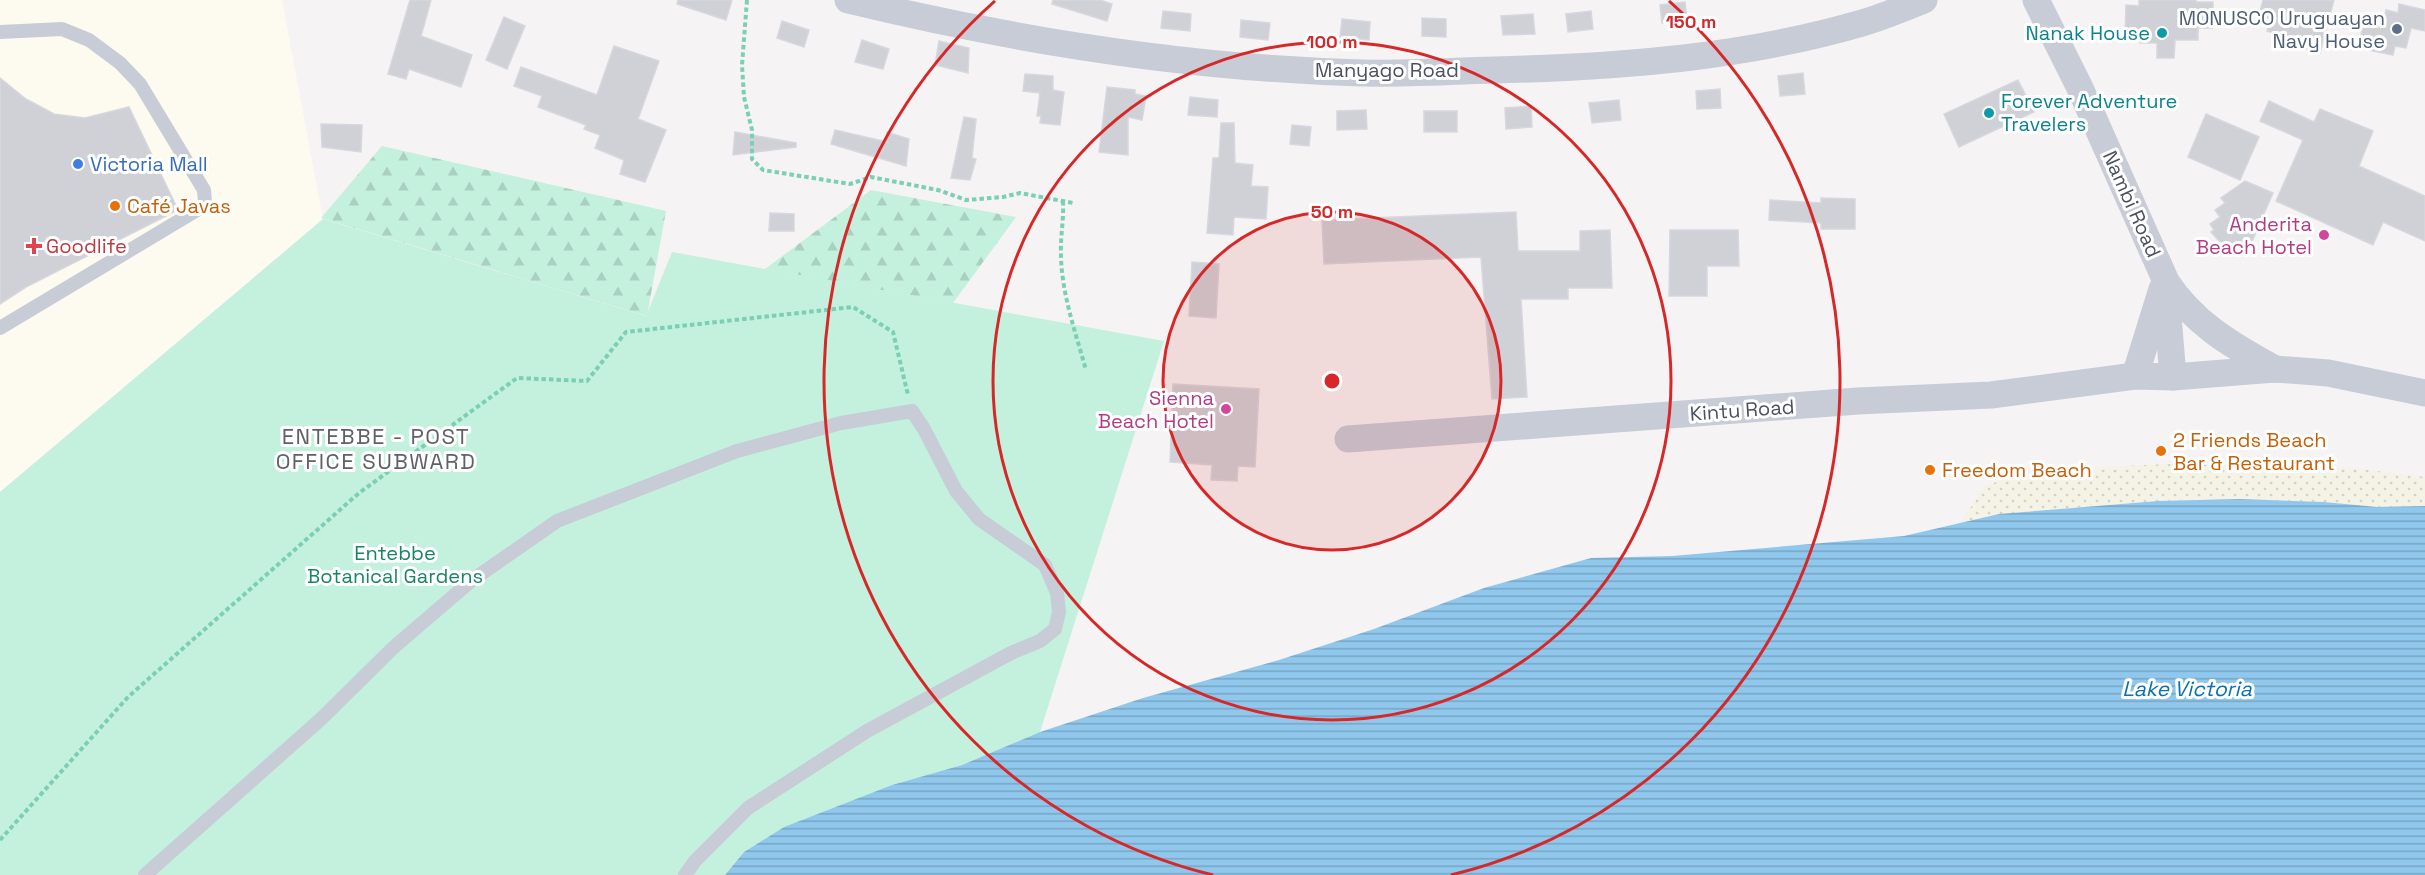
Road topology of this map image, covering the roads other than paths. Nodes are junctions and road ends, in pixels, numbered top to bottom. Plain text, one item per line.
1 (848, 0) edge
2 (1924, 0) edge
3 (2036, 0) edge
4 (0, 32) edge
5 (2165, 279) junction
6 (0, 328) edge
7 (2275, 369) junction
8 (2135, 376) junction
9 (2173, 377) junction
10 (2425, 393) edge
11 (1348, 439) dead end
12 (145, 875) edge
13 (685, 875) edge

1 - 2 street, Manyago Road
3 - 5 street, Nambi Road
4 - 6 lane
5 - 7 street, Nambi Road
5 - 8 street, Nambi Road
5 - 9 street, Nambi Road
7 - 9 street, Nambi Road
7 - 10 street, Nambi Road
8 - 9 street, Nambi Road
8 - 11 street, Kintu Road
12 - 13 lane

